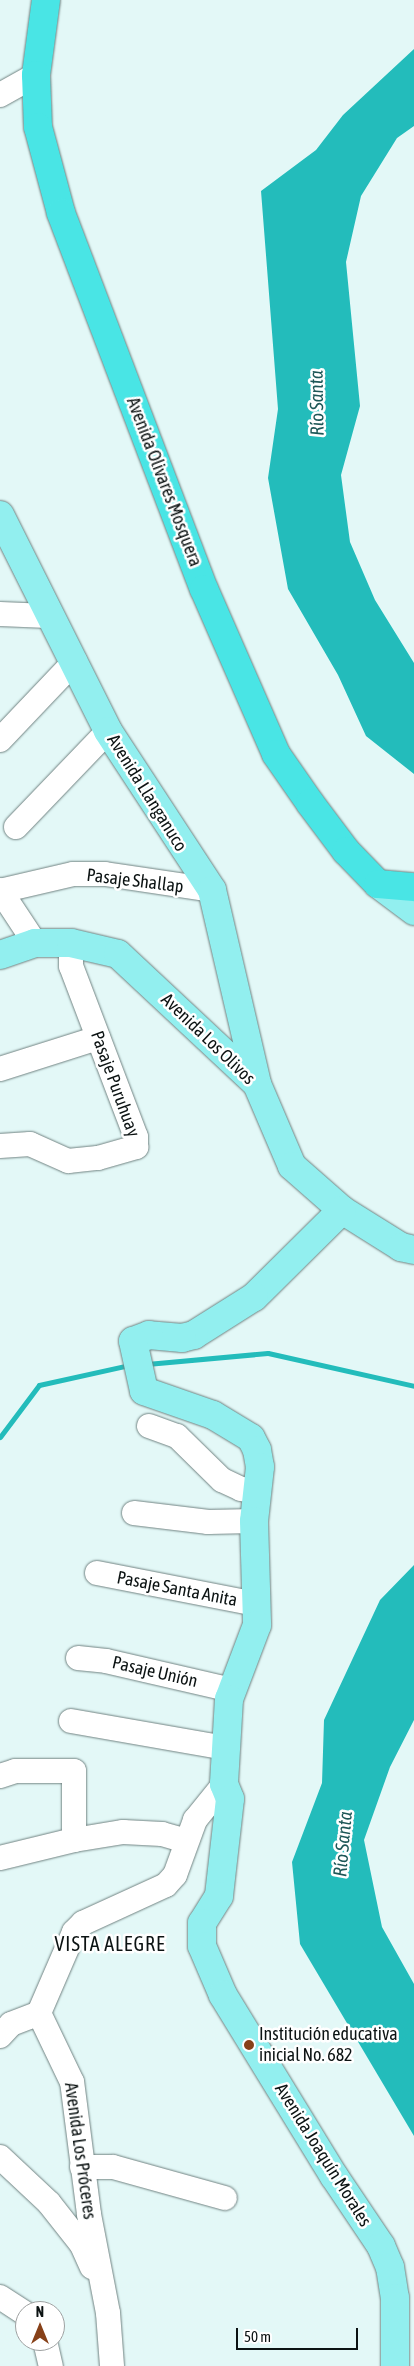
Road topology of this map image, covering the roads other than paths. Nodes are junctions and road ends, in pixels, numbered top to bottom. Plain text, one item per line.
1 (46, 0) edge
2 (36, 74) junction
3 (0, 95) edge
4 (0, 515) edge
5 (0, 614) edge
6 (48, 616) junction
7 (75, 661) junction
8 (108, 730) junction
9 (0, 740) edge
10 (16, 827) dead end
11 (378, 884) junction
12 (414, 887) edge
13 (212, 890) junction
14 (1, 891) edge
15 (414, 911) edge
16 (35, 942) junction
17 (72, 942) junction
18 (0, 955) edge
19 (98, 1038) junction
20 (0, 1069) edge
21 (257, 1084) junction
22 (0, 1146) edge
23 (342, 1210) junction
24 (414, 1250) edge
25 (149, 1426) dead end
26 (258, 1492) junction
27 (134, 1513) dead end
28 (254, 1521) junction
29 (97, 1573) dead end
30 (256, 1604) junction
31 (78, 1658) dead end
32 (232, 1690) junction
33 (72, 1721) dead end
34 (226, 1748) junction
35 (0, 1776) edge
36 (224, 1784) junction
37 (74, 1840) junction
38 (186, 1841) junction
39 (0, 1858) edge
40 (39, 2013) junction
41 (0, 2036) edge
42 (0, 2158) edge
43 (82, 2166) junction
44 (225, 2198) dead end
45 (103, 2291) junction
46 (0, 2297) edge
47 (15, 2307) edge
48 (47, 2351) edge
49 (51, 2366) edge
50 (112, 2366) edge
51 (395, 2366) edge

1 - 2 highway, Avenida Olivares Mosquera
2 - 3 street
2 - 11 highway, Avenida Olivares Mosquera
4 - 6 main road, Avenida Llanganuco
5 - 6 street
6 - 7 main road, Avenida Llanganuco
7 - 8 main road, Avenida Llanganuco
7 - 9 street
8 - 10 street
8 - 13 main road, Avenida Llanganuco
11 - 12 highway
11 - 15 main road, Avenida Olivares Mosquera
13 - 14 street, Pasaje Shallap
13 - 21 main road, Avenida Llanganuco
14 - 16 street
16 - 17 main road, Avenida Los Olivos
16 - 18 main road, Avenida Los Olivos
17 - 19 street, Pasaje Puruhuay
17 - 21 main road, Avenida Los Olivos
19 - 20 street
19 - 22 street, Pasaje Puruhuay
21 - 23 main road, Avenida Los Olivos
23 - 24 main road, Avenida Los Olivos
23 - 26 main road, Avenida Joaquín Morales
25 - 26 street
26 - 28 main road, Avenida Joaquín Morales
27 - 28 street
28 - 30 main road, Avenida Joaquín Morales
29 - 30 street, Pasaje Santa Anita
30 - 32 main road, Avenida Joaquín Morales
31 - 32 street, Pasaje Unión
32 - 34 main road, Avenida Joaquín Morales
33 - 34 street
34 - 36 main road, Avenida Joaquín Morales
35 - 37 street
36 - 38 street
36 - 51 main road, Avenida Joaquín Morales
37 - 38 street
37 - 39 street
38 - 40 street
40 - 41 street
40 - 43 street, Avenida Los Próceres
42 - 45 street
43 - 44 street
43 - 45 street, Avenida Los Próceres
45 - 50 street, Avenida Los Próceres
46 - 47 street
48 - 49 street

